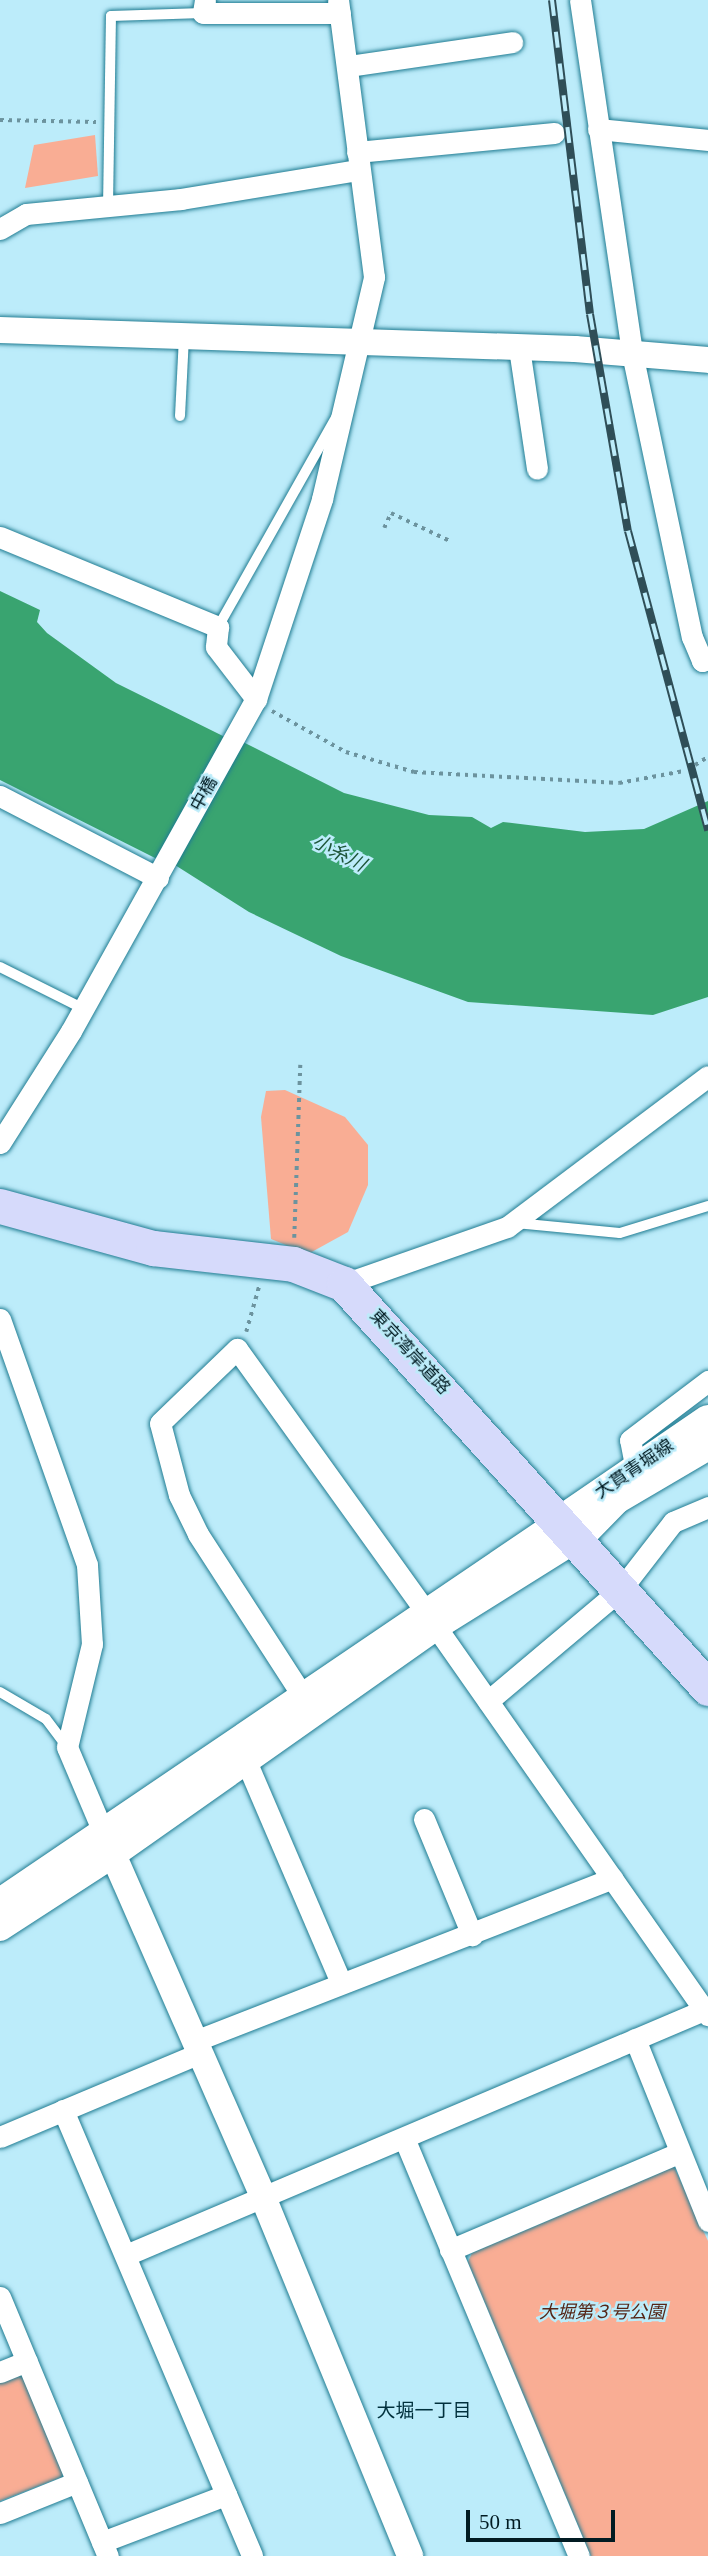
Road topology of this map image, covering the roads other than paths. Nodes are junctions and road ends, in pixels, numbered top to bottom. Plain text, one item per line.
1 (580, 0) edge
2 (204, 6) edge
3 (339, 7) edge
4 (512, 42) dead end
5 (348, 66) junction
6 (598, 129) junction
7 (554, 133) dead end
8 (708, 139) edge
9 (358, 161) junction
10 (108, 206) junction
11 (0, 229) edge
12 (0, 330) edge
13 (184, 337) junction
14 (362, 343) junction
15 (519, 348) junction
16 (632, 354) junction
17 (708, 360) edge
18 (347, 406) junction
19 (180, 416) dead end
20 (537, 469) dead end
21 (0, 537) edge
22 (218, 627) junction
23 (708, 659) edge
24 (251, 707) junction
25 (0, 796) edge
26 (160, 875) junction
27 (0, 967) edge
28 (84, 1009) junction
29 (708, 1076) edge
30 (0, 1143) edge
31 (0, 1206) edge
32 (708, 1206) edge
33 (514, 1223) junction
34 (344, 1284) junction
35 (0, 1319) edge
36 (708, 1381) edge
37 (708, 1420) edge
38 (708, 1445) edge
39 (635, 1465) junction
40 (708, 1507) edge
41 (569, 1530) junction
42 (621, 1589) junction
43 (430, 1618) junction
44 (708, 1688) edge
45 (0, 1692) edge
46 (302, 1695) junction
47 (488, 1701) junction
48 (67, 1747) junction
49 (246, 1761) junction
50 (424, 1819) dead end
51 (109, 1845) junction
52 (612, 1878) junction
53 (0, 1901) edge
54 (0, 1927) edge
55 (472, 1935) junction
56 (341, 1983) junction
57 (706, 2013) edge
58 (635, 2039) junction
59 (197, 2047) junction
60 (63, 2110) junction
61 (0, 2137) edge
62 (404, 2138) junction
63 (678, 2153) junction
64 (263, 2197) junction
65 (708, 2221) edge
66 (450, 2250) junction
67 (126, 2255) junction
68 (0, 2297) edge
69 (27, 2361) junction
70 (0, 2372) edge
71 (77, 2482) junction
72 (226, 2495) junction
73 (0, 2513) edge
74 (105, 2549) edge
75 (252, 2556) edge
76 (410, 2556) edge
77 (579, 2556) edge

1 - 6 street
2 - 3 street
2 - 10 lane
3 - 5 street, 中橋
4 - 5 street
5 - 9 street, 中橋
6 - 8 street
6 - 16 street
7 - 9 street
9 - 10 street
9 - 14 street, 中橋
10 - 11 street
12 - 13 street
13 - 14 street
13 - 19 lane
14 - 15 street
14 - 18 street, 中橋
15 - 16 street
15 - 20 street
16 - 17 street
16 - 23 street
18 - 22 lane
18 - 24 street, 中橋
21 - 22 street
22 - 24 street
24 - 26 street, 中橋
25 - 26 street
26 - 28 street, 中橋
27 - 28 lane
28 - 30 street, 中橋
29 - 33 street
31 - 34 highway, 東京湾岸道路
32 - 33 lane
33 - 34 street
34 - 41 highway, 東京湾岸道路
35 - 48 street
36 - 39 street
37 - 39 main road, 大貫青堀線
38 - 41 main road, 大貫青堀線
39 - 41 main road, 大貫青堀線
40 - 42 street
41 - 42 highway, 東京湾岸道路
41 - 43 street
42 - 44 highway, 東京湾岸道路
42 - 47 street
43 - 46 street
43 - 46 street
43 - 47 street
43 - 49 street
45 - 48 lane
46 - 51 street
47 - 52 street
48 - 51 street
49 - 51 street
49 - 56 street
50 - 55 street
51 - 53 street
51 - 54 street
51 - 59 street
52 - 55 street
52 - 57 street
55 - 56 street
56 - 59 street
57 - 58 street
58 - 62 street
58 - 63 street
59 - 60 street
59 - 64 street
60 - 61 street
60 - 67 street
62 - 64 street
62 - 66 street
63 - 65 street
63 - 66 street
64 - 67 street
64 - 76 street
66 - 77 street
67 - 72 street
68 - 69 street
69 - 70 street
69 - 71 street
71 - 73 street
71 - 74 street
72 - 74 street
72 - 75 street

